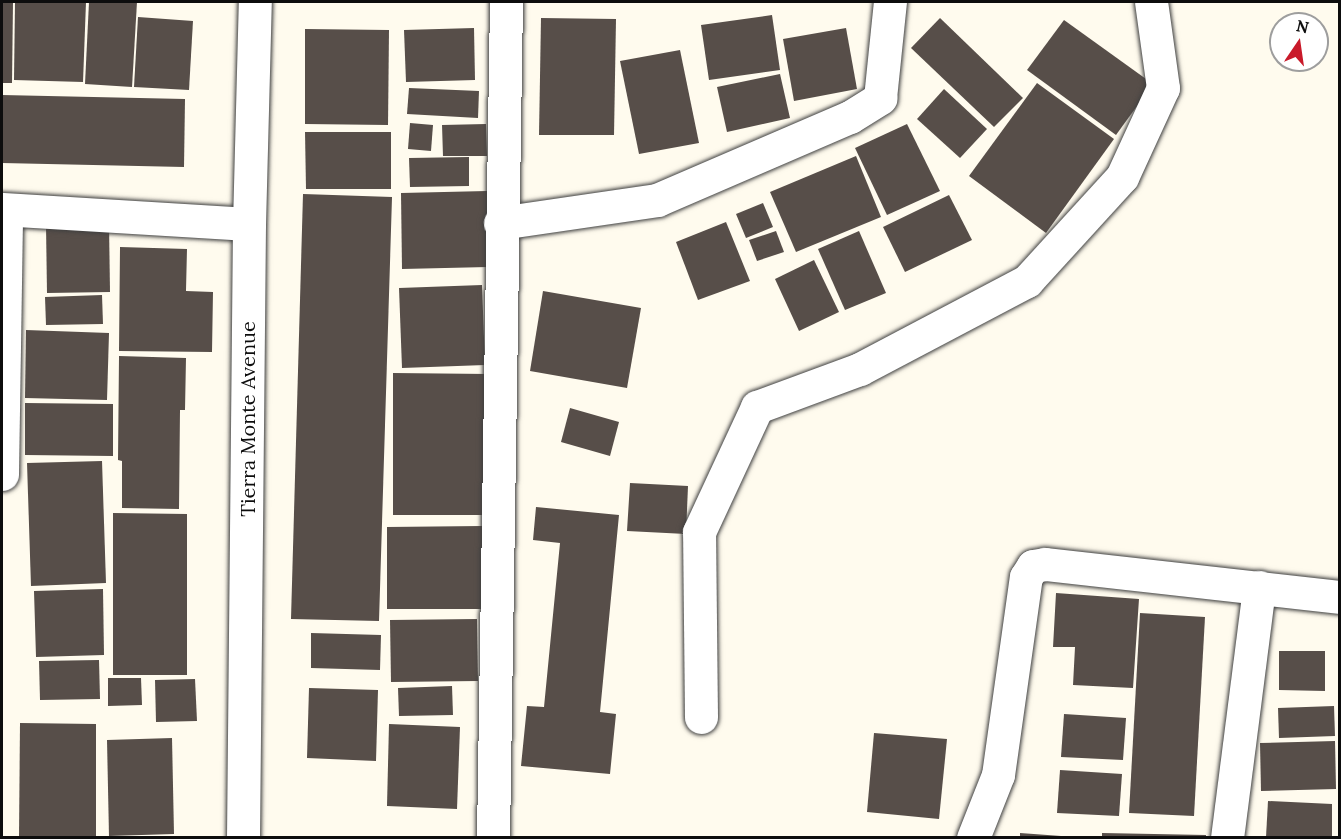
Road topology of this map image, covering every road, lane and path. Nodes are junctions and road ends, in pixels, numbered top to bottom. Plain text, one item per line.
1 (255, 2) edge
2 (506, 2) edge
3 (890, 2) edge
4 (1151, 2) edge
5 (4, 209) edge
6 (500, 223) junction
7 (249, 224) junction
8 (2, 474) edge
9 (1259, 587) junction
10 (1340, 597) edge
11 (701, 717) dead end
12 (243, 837) edge
13 (493, 837) edge
14 (973, 837) edge
15 (1227, 837) edge

1 - 7 street, Tierra Monte Avenue
2 - 6 street
3 - 6 street
4 - 11 street
5 - 7 street
5 - 8 street
6 - 13 street
7 - 12 street, Tierra Monte Avenue
9 - 10 street
9 - 14 street
9 - 15 street

